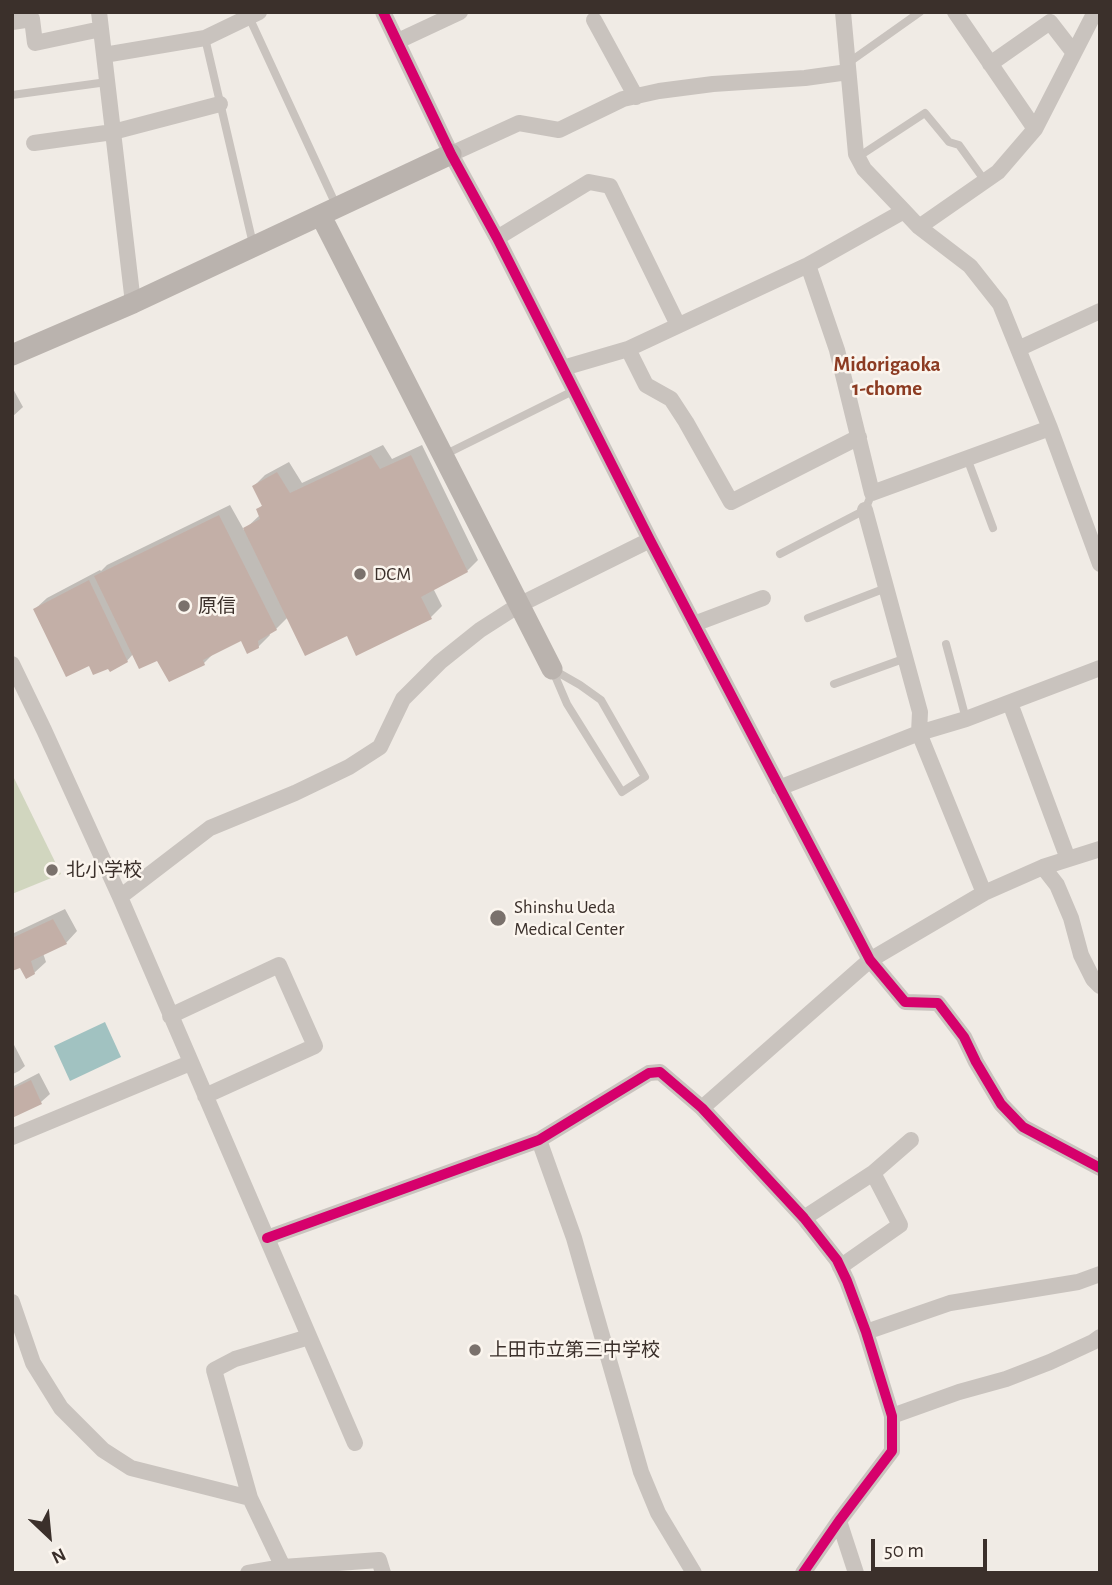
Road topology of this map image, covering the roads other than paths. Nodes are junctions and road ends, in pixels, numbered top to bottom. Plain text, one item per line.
1 (99, 12) edge
2 (383, 12) edge
3 (460, 12) edge
4 (843, 12) edge
5 (920, 12) edge
6 (955, 12) edge
7 (1095, 12) edge
8 (254, 15) edge
9 (594, 20) dead end
10 (12, 22) edge
11 (101, 29) junction
12 (205, 38) junction
13 (398, 41) junction
14 (1074, 53) junction
15 (104, 55) junction
16 (990, 64) junction
17 (848, 68) junction
18 (107, 82) junction
19 (12, 95) edge
20 (635, 97) junction
21 (220, 104) junction
22 (1035, 129) junction
23 (113, 132) junction
24 (34, 143) dead end
25 (451, 154) junction
26 (858, 157) junction
27 (985, 181) junction
28 (904, 211) junction
29 (329, 212) junction
30 (919, 227) junction
31 (497, 238) junction
32 (254, 247) junction
33 (808, 265) junction
34 (133, 303) junction
35 (1100, 311) edge
36 (678, 325) junction
37 (628, 349) junction
38 (1018, 349) junction
39 (12, 355) edge
40 (563, 368) junction
41 (575, 390) junction
42 (1050, 428) junction
43 (859, 438) junction
44 (443, 456) junction
45 (967, 458) junction
46 (872, 493) junction
47 (865, 510) junction
48 (993, 528) dead end
49 (650, 540) junction
50 (780, 554) dead end
51 (1100, 564) edge
52 (886, 588) junction
53 (763, 598) dead end
54 (519, 605) junction
55 (808, 618) dead end
56 (694, 624) junction
57 (946, 644) dead end
58 (906, 658) junction
59 (12, 664) edge
60 (1100, 668) edge
61 (552, 669) junction
62 (834, 684) dead end
63 (1010, 703) junction
64 (966, 719) junction
65 (919, 733) junction
66 (779, 788) junction
67 (1100, 849) edge
68 (1068, 859) junction
69 (1042, 867) junction
70 (984, 893) junction
71 (120, 897) junction
72 (870, 960) junction
73 (1100, 986) edge
74 (170, 1016) junction
75 (190, 1063) junction
76 (205, 1096) junction
77 (702, 1108) junction
78 (12, 1137) edge
79 (539, 1140) junction
80 (911, 1140) dead end
81 (1100, 1168) edge
82 (873, 1173) junction
83 (804, 1218) junction
84 (267, 1238) junction
85 (840, 1267) junction
86 (1100, 1274) edge
87 (12, 1302) edge
88 (866, 1332) junction
89 (309, 1337) junction
90 (1100, 1337) edge
91 (892, 1416) junction
92 (355, 1443) dead end
93 (250, 1498) junction
94 (839, 1521) junction
95 (283, 1567) junction
96 (248, 1573) edge
97 (383, 1573) edge
98 (694, 1573) edge
99 (803, 1573) edge
100 (856, 1573) edge

1 - 11 street
2 - 13 street
3 - 13 street
4 - 17 street
5 - 17 lane
6 - 16 street
7 - 14 street
8 - 12 street
8 - 29 lane
9 - 20 street
10 - 11 street
11 - 15 street
12 - 15 street
12 - 21 lane
13 - 25 street
14 - 16 street
14 - 22 street
15 - 18 street
16 - 22 street
17 - 20 street
17 - 26 street
18 - 19 lane
18 - 23 street
20 - 25 street
21 - 23 street
21 - 32 lane
22 - 27 street
23 - 24 street
23 - 34 street
25 - 29 street
25 - 31 street
26 - 27 lane
26 - 28 street
27 - 30 street
28 - 30 street
28 - 33 street
29 - 32 street
29 - 44 street
30 - 38 street
31 - 36 street
31 - 40 street
32 - 34 street
33 - 36 street
33 - 43 street
34 - 39 street
35 - 38 street
36 - 37 street
37 - 40 street
37 - 43 street
38 - 42 street
40 - 41 street
41 - 44 lane
41 - 49 street
42 - 45 street
42 - 51 street
43 - 46 street
44 - 54 street
45 - 46 street
45 - 48 lane
46 - 47 lane
47 - 50 lane
47 - 52 street
49 - 54 street
49 - 56 street
52 - 55 lane
52 - 58 street
53 - 56 street
54 - 61 street
54 - 71 street
56 - 66 street
57 - 64 lane
58 - 62 lane
58 - 65 street
59 - 71 street
60 - 63 street
61 - 61 lane
63 - 64 street
63 - 68 street
64 - 65 street
65 - 66 street
65 - 70 street
66 - 72 street
67 - 68 street
68 - 69 street
69 - 70 street
69 - 73 street
70 - 72 street
71 - 74 street
72 - 77 street
72 - 81 street
74 - 75 street
74 - 76 street
75 - 76 street
75 - 78 street
76 - 84 street
77 - 79 street
77 - 83 street
79 - 84 street
79 - 98 street
80 - 82 street
82 - 83 street
82 - 85 street
83 - 85 street
84 - 89 street
85 - 88 street
86 - 88 street
87 - 93 street
88 - 91 street
89 - 92 street
89 - 93 street
90 - 91 street
91 - 94 street
93 - 95 street
94 - 99 street
94 - 100 street
95 - 96 street
95 - 97 street

